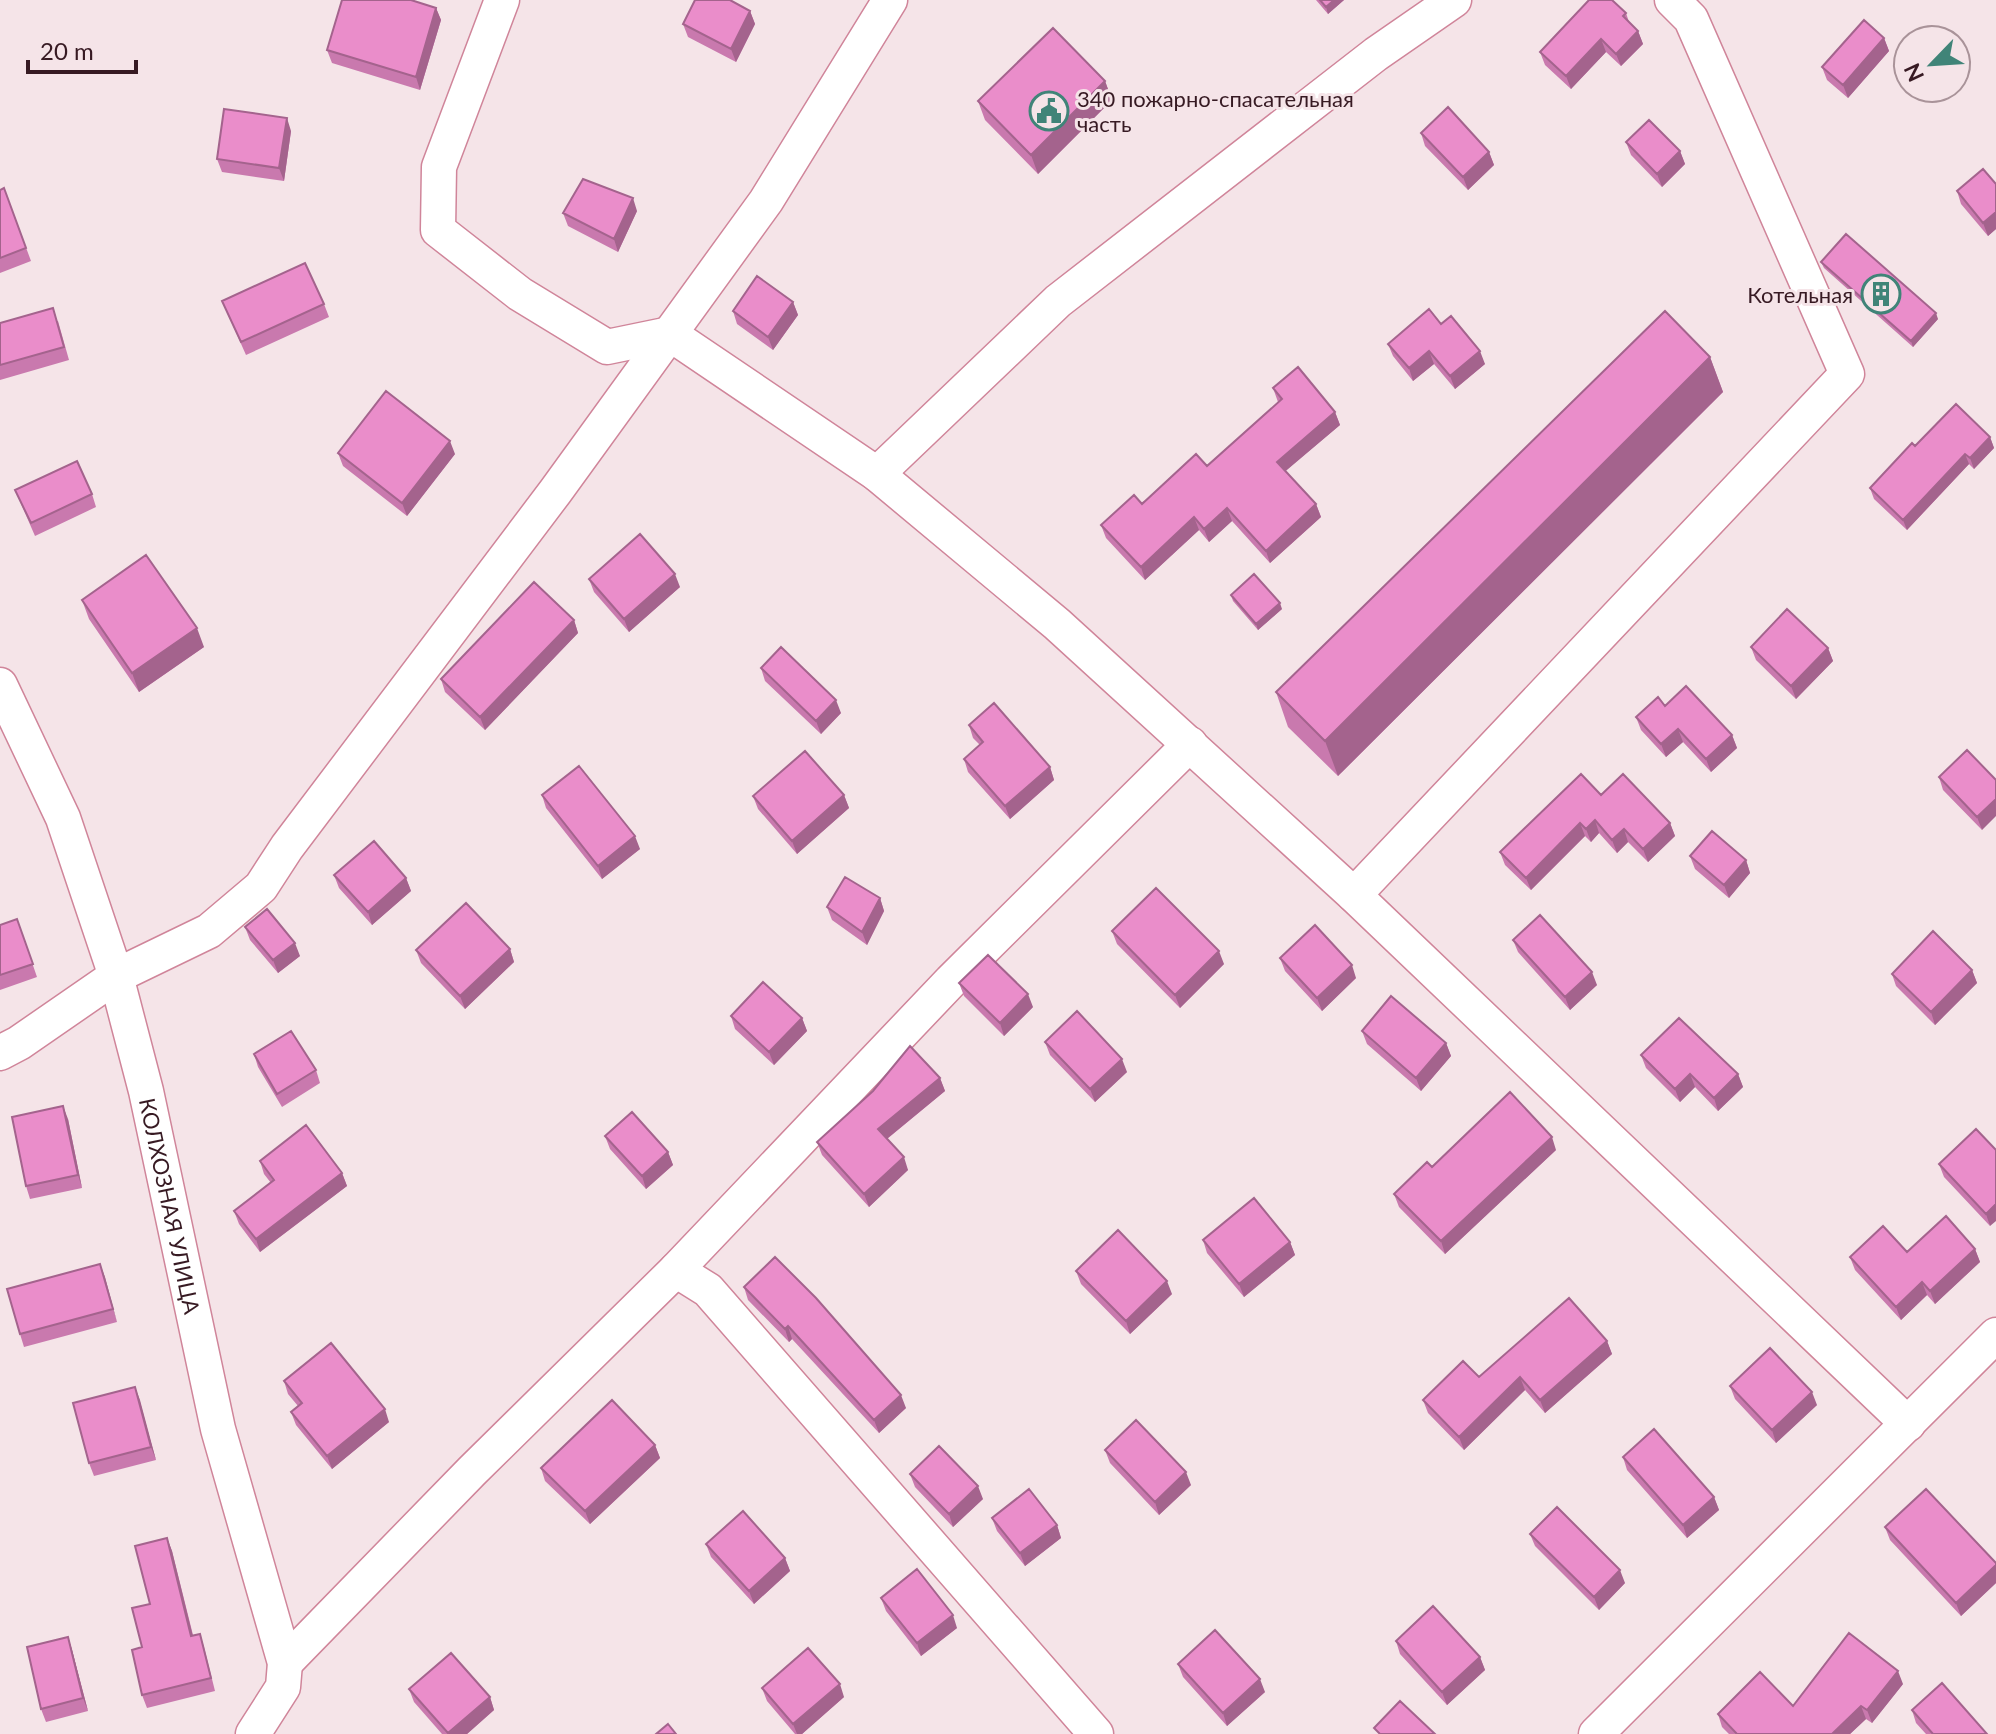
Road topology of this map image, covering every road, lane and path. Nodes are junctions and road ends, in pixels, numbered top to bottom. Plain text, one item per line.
1 (502, 0) edge
2 (890, 0) edge
3 (1454, 0) edge
4 (1672, 0) edge
5 (670, 334) junction
6 (877, 474) junction
7 (0, 685) edge
8 (1190, 744) junction
9 (1354, 895) junction
10 (116, 976) junction
11 (0, 1053) edge
12 (676, 1270) junction
13 (1996, 1335) edge
14 (1908, 1424) junction
15 (285, 1663) junction
16 (253, 1734) edge
17 (1096, 1734) edge
18 (1596, 1734) edge

1 - 5 street
2 - 5 street
3 - 6 street
4 - 9 street
5 - 6 street
5 - 10 street
6 - 8 street
7 - 10 street, КОЛХОЗНАЯ УЛИЦА
8 - 9 street
8 - 12 street
9 - 14 street
10 - 11 street
10 - 15 street, КОЛХОЗНАЯ УЛИЦА
12 - 15 street
12 - 17 street
13 - 14 street
14 - 18 street
15 - 16 street

